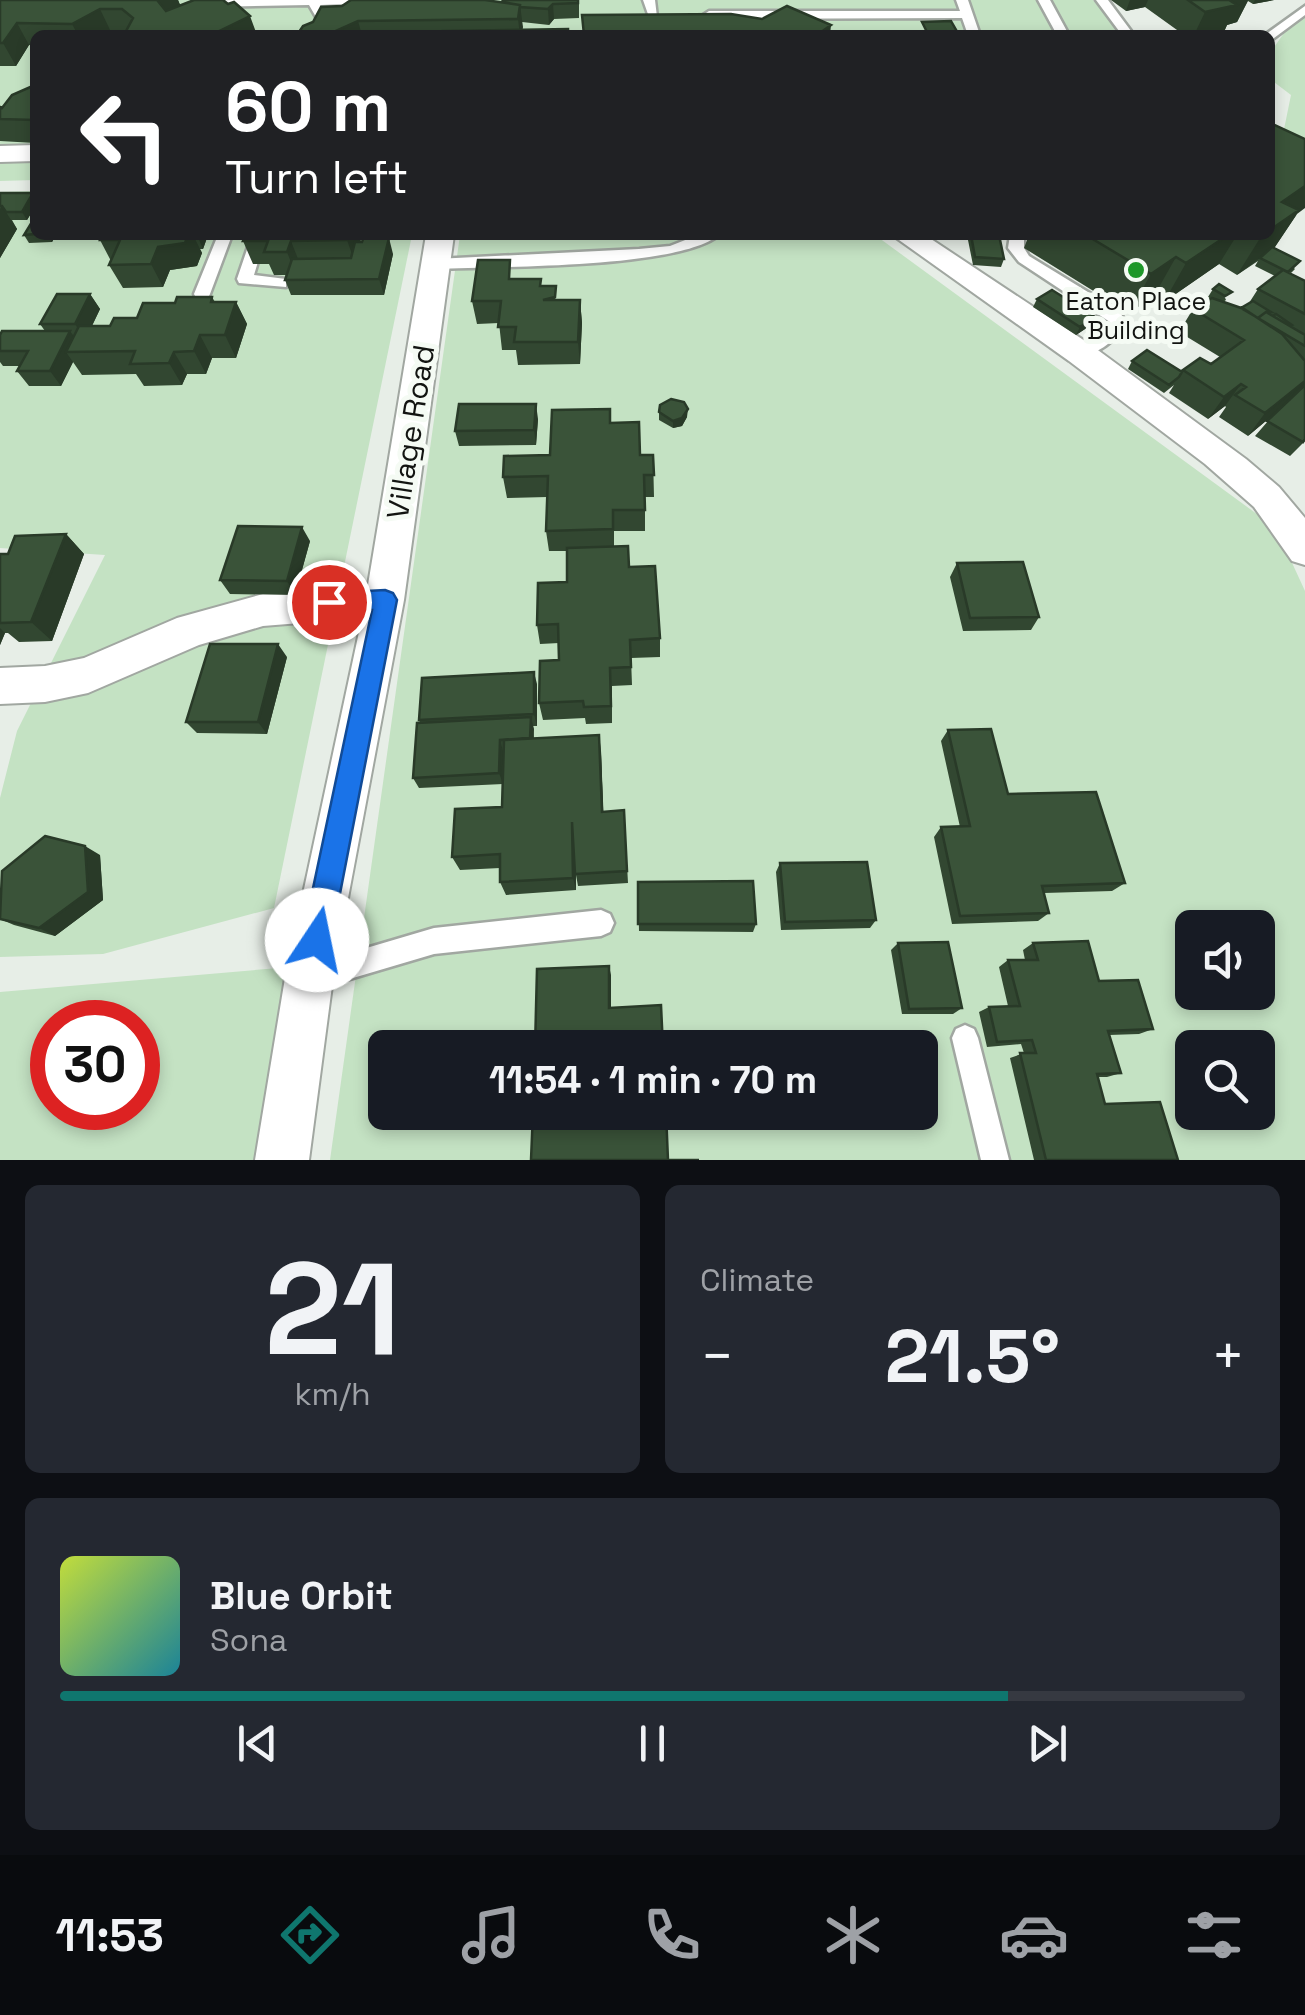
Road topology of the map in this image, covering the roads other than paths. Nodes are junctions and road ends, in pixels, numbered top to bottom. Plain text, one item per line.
1 (359, 0) edge
2 (376, 0) edge
3 (649, 0) edge
4 (962, 0) edge
5 (1044, 0) edge
6 (1102, 0) edge
7 (312, 1) edge
8 (189, 5) edge
9 (1305, 9) edge
10 (320, 14) junction
11 (966, 14) junction
12 (634, 15) edge
13 (653, 15) junction
14 (673, 15) edge
15 (692, 15) edge
16 (364, 16) edge
17 (972, 30) edge
18 (1059, 30) edge
19 (1124, 30) edge
20 (1275, 33) edge
21 (30, 153) edge
22 (0, 154) edge
23 (223, 240) edge
24 (258, 240) edge
25 (699, 240) edge
26 (917, 240) edge
27 (1017, 240) edge
28 (438, 250) edge
29 (280, 283) dead end
30 (202, 294) edge
31 (1084, 352) junction
32 (1305, 550) edge
33 (385, 600) junction
34 (0, 686) edge
35 (601, 923) dead end
36 (309, 978) junction
37 (965, 1038) dead end
38 (282, 1160) edge
39 (994, 1160) edge

1 - 2 lane
1 - 7 lane
1 - 10 lane
3 - 13 lane
4 - 11 lane
5 - 18 lane
6 - 19 lane
7 - 8 lane
7 - 10 lane
9 - 20 lane
10 - 16 lane
11 - 15 lane
11 - 17 lane
12 - 13 lane
13 - 14 lane
21 - 22 street
23 - 30 lane
24 - 29 lane
25 - 28 lane
26 - 31 street
27 - 31 lane
28 - 33 street, Village Road
31 - 32 street
33 - 34 street
33 - 36 street, Village Road
35 - 36 lane
36 - 38 street, Village Road
37 - 39 lane

